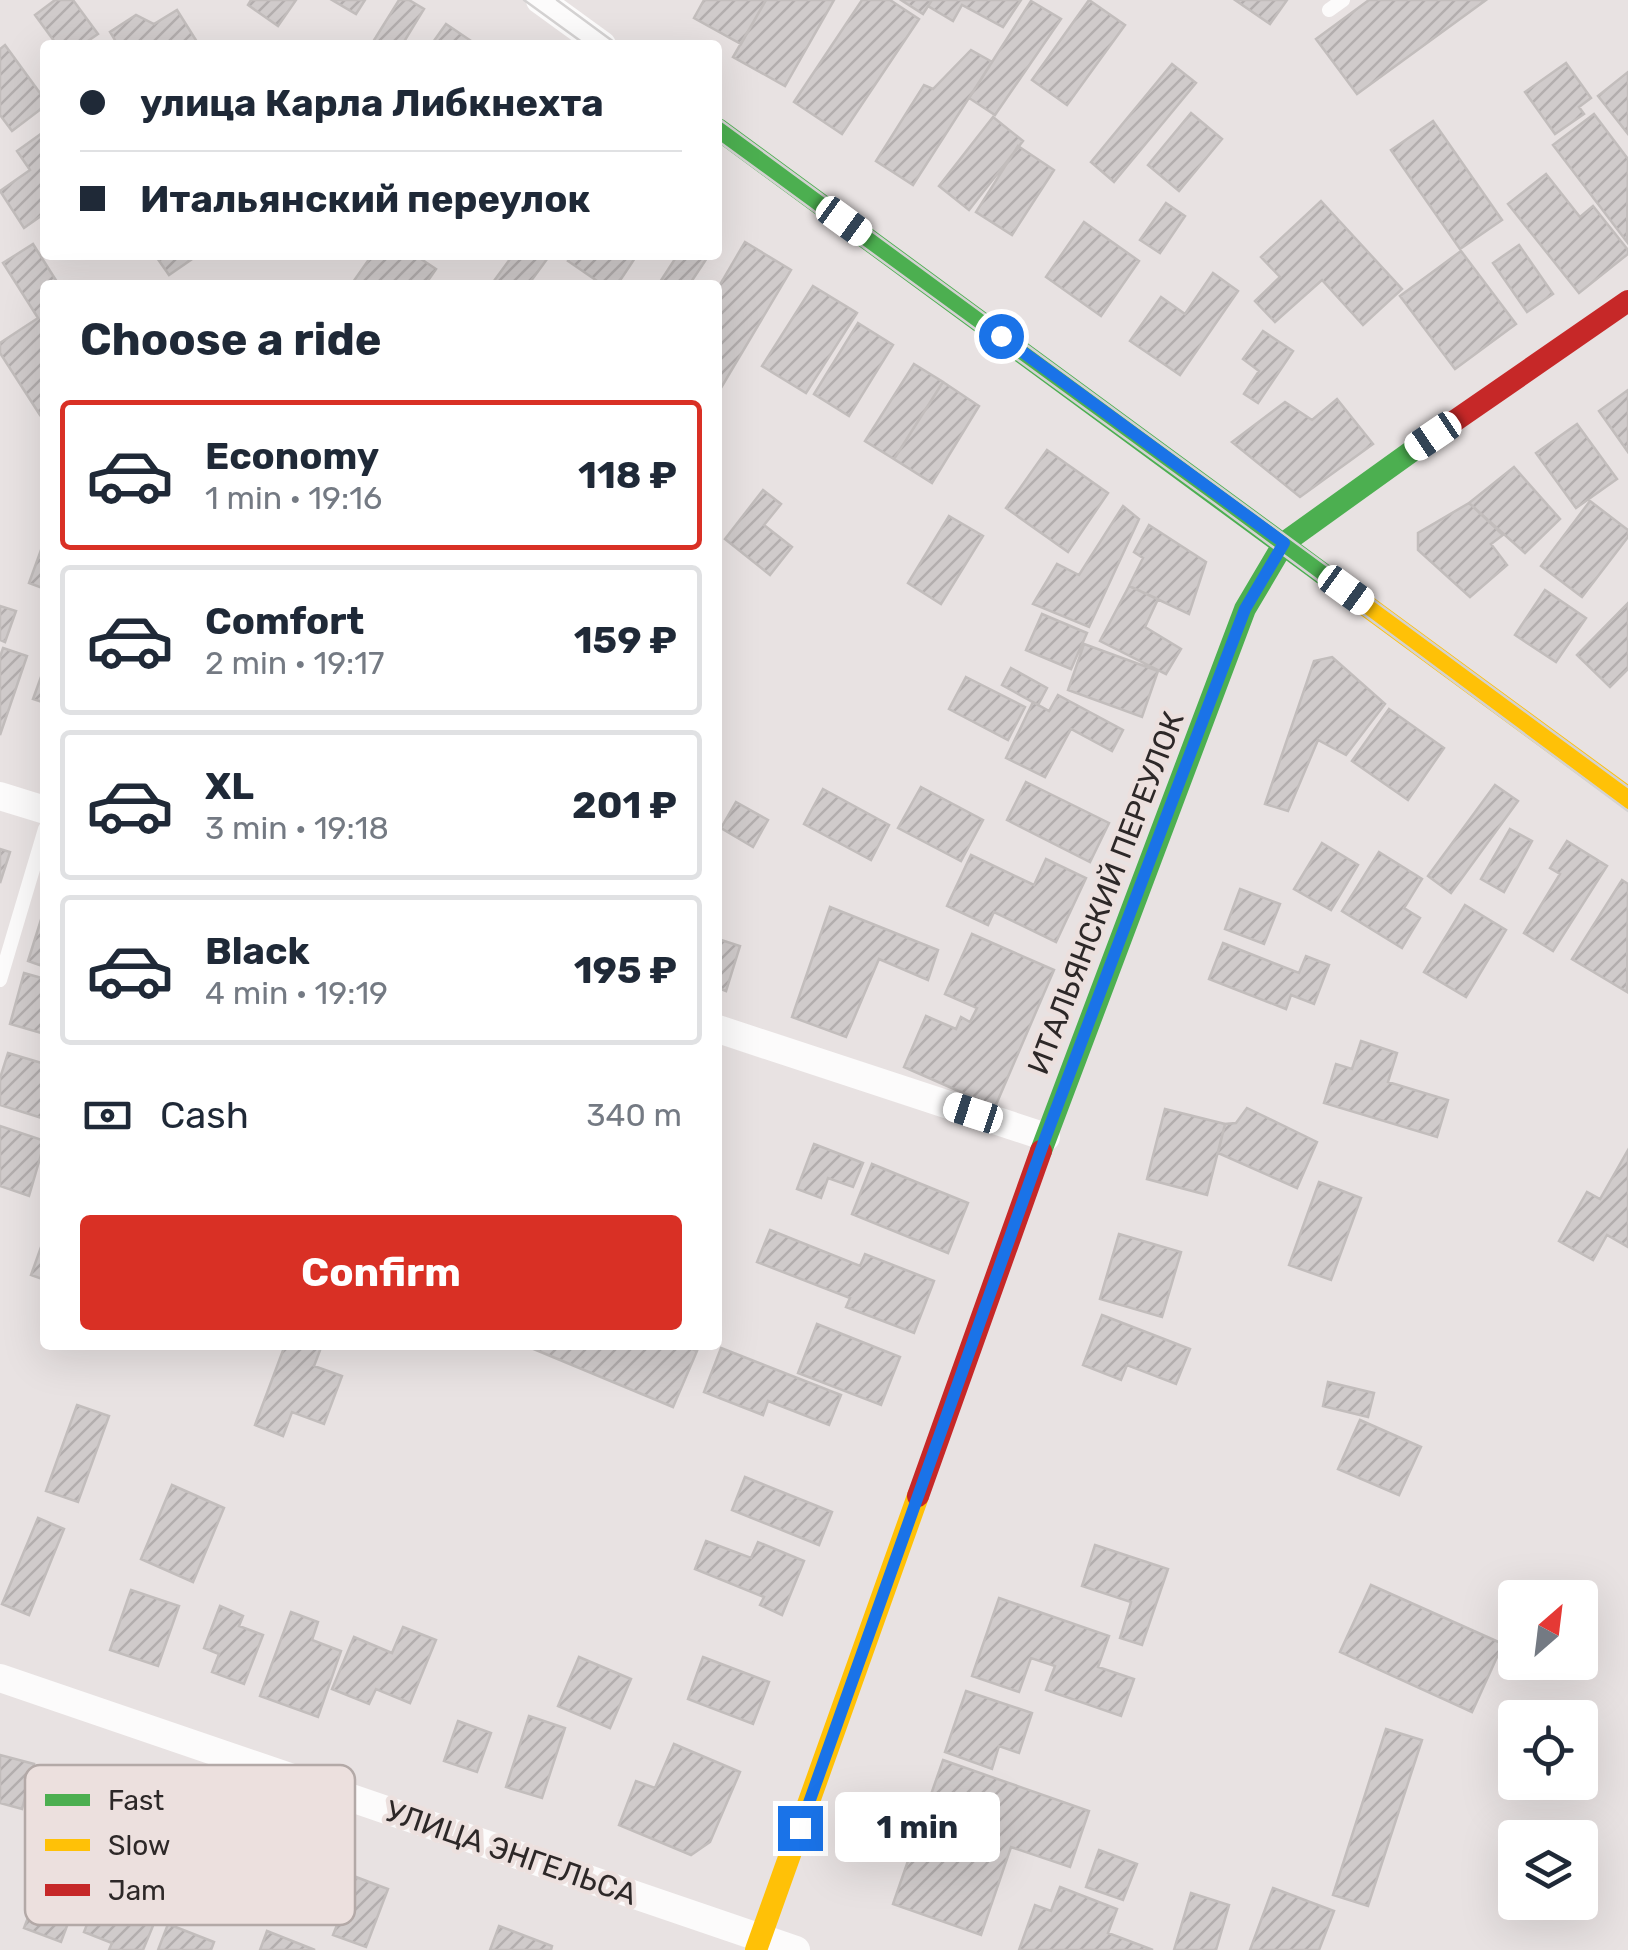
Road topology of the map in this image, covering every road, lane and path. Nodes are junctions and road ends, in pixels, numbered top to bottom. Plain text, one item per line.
1 (540, 0) edge
2 (1343, 0) edge
3 (1329, 10) dead end
4 (595, 40) edge
5 (722, 132) edge
6 (1628, 301) edge
7 (1284, 543) junction
8 (0, 796) edge
9 (1628, 798) edge
10 (40, 808) edge
11 (40, 845) edge
12 (0, 980) edge
13 (722, 1031) edge
14 (1046, 1136) junction
15 (0, 1678) edge
16 (248, 1765) edge
17 (355, 1803) edge
18 (758, 1944) edge
19 (796, 1950) edge

1 - 4 street
2 - 3 lane
5 - 7 street
6 - 7 street, ИТАЛЬЯНСКИЙ ПЕРЕУЛОК
7 - 9 street
7 - 14 street, ИТАЛЬЯНСКИЙ ПЕРЕУЛОК
8 - 10 street
11 - 12 lane
13 - 14 street
14 - 18 street, ИТАЛЬЯНСКИЙ ПЕРЕУЛОК
15 - 16 street, УЛИЦА ЭНГЕЛЬСА
17 - 18 street, УЛИЦА ЭНГЕЛЬСА
18 - 19 street, УЛИЦА ЭНГЕЛЬСА

